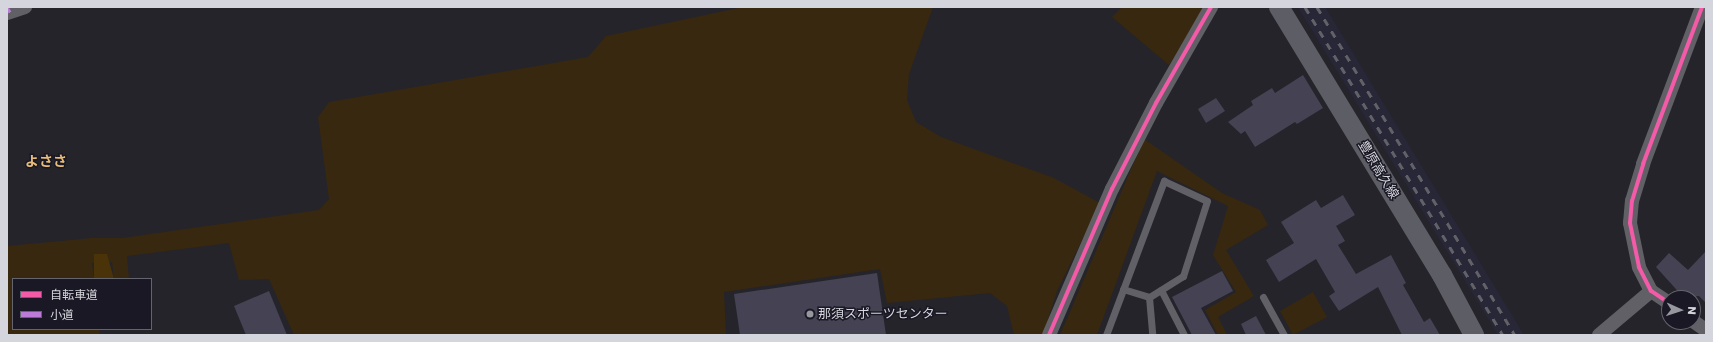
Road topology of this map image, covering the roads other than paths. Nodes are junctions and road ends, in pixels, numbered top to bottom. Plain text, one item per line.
1 (25, 7) edge
2 (1211, 7) edge
3 (1280, 7) edge
4 (1702, 7) edge
5 (7, 13) edge
6 (1123, 289) junction
7 (1161, 290) junction
8 (1651, 290) junction
9 (1149, 297) junction
10 (1263, 297) dead end
11 (1661, 297) edge
12 (1050, 335) edge
13 (1106, 335) edge
14 (1152, 335) edge
15 (1184, 335) edge
16 (1284, 335) edge
17 (1474, 335) edge
18 (1599, 335) edge

1 - 5 street
2 - 12 street
3 - 17 main road, 豊原高久線
4 - 8 street
6 - 7 lane
6 - 9 lane
6 - 13 lane
7 - 9 lane
7 - 15 lane
8 - 11 street
8 - 18 street
9 - 14 lane
10 - 16 lane

